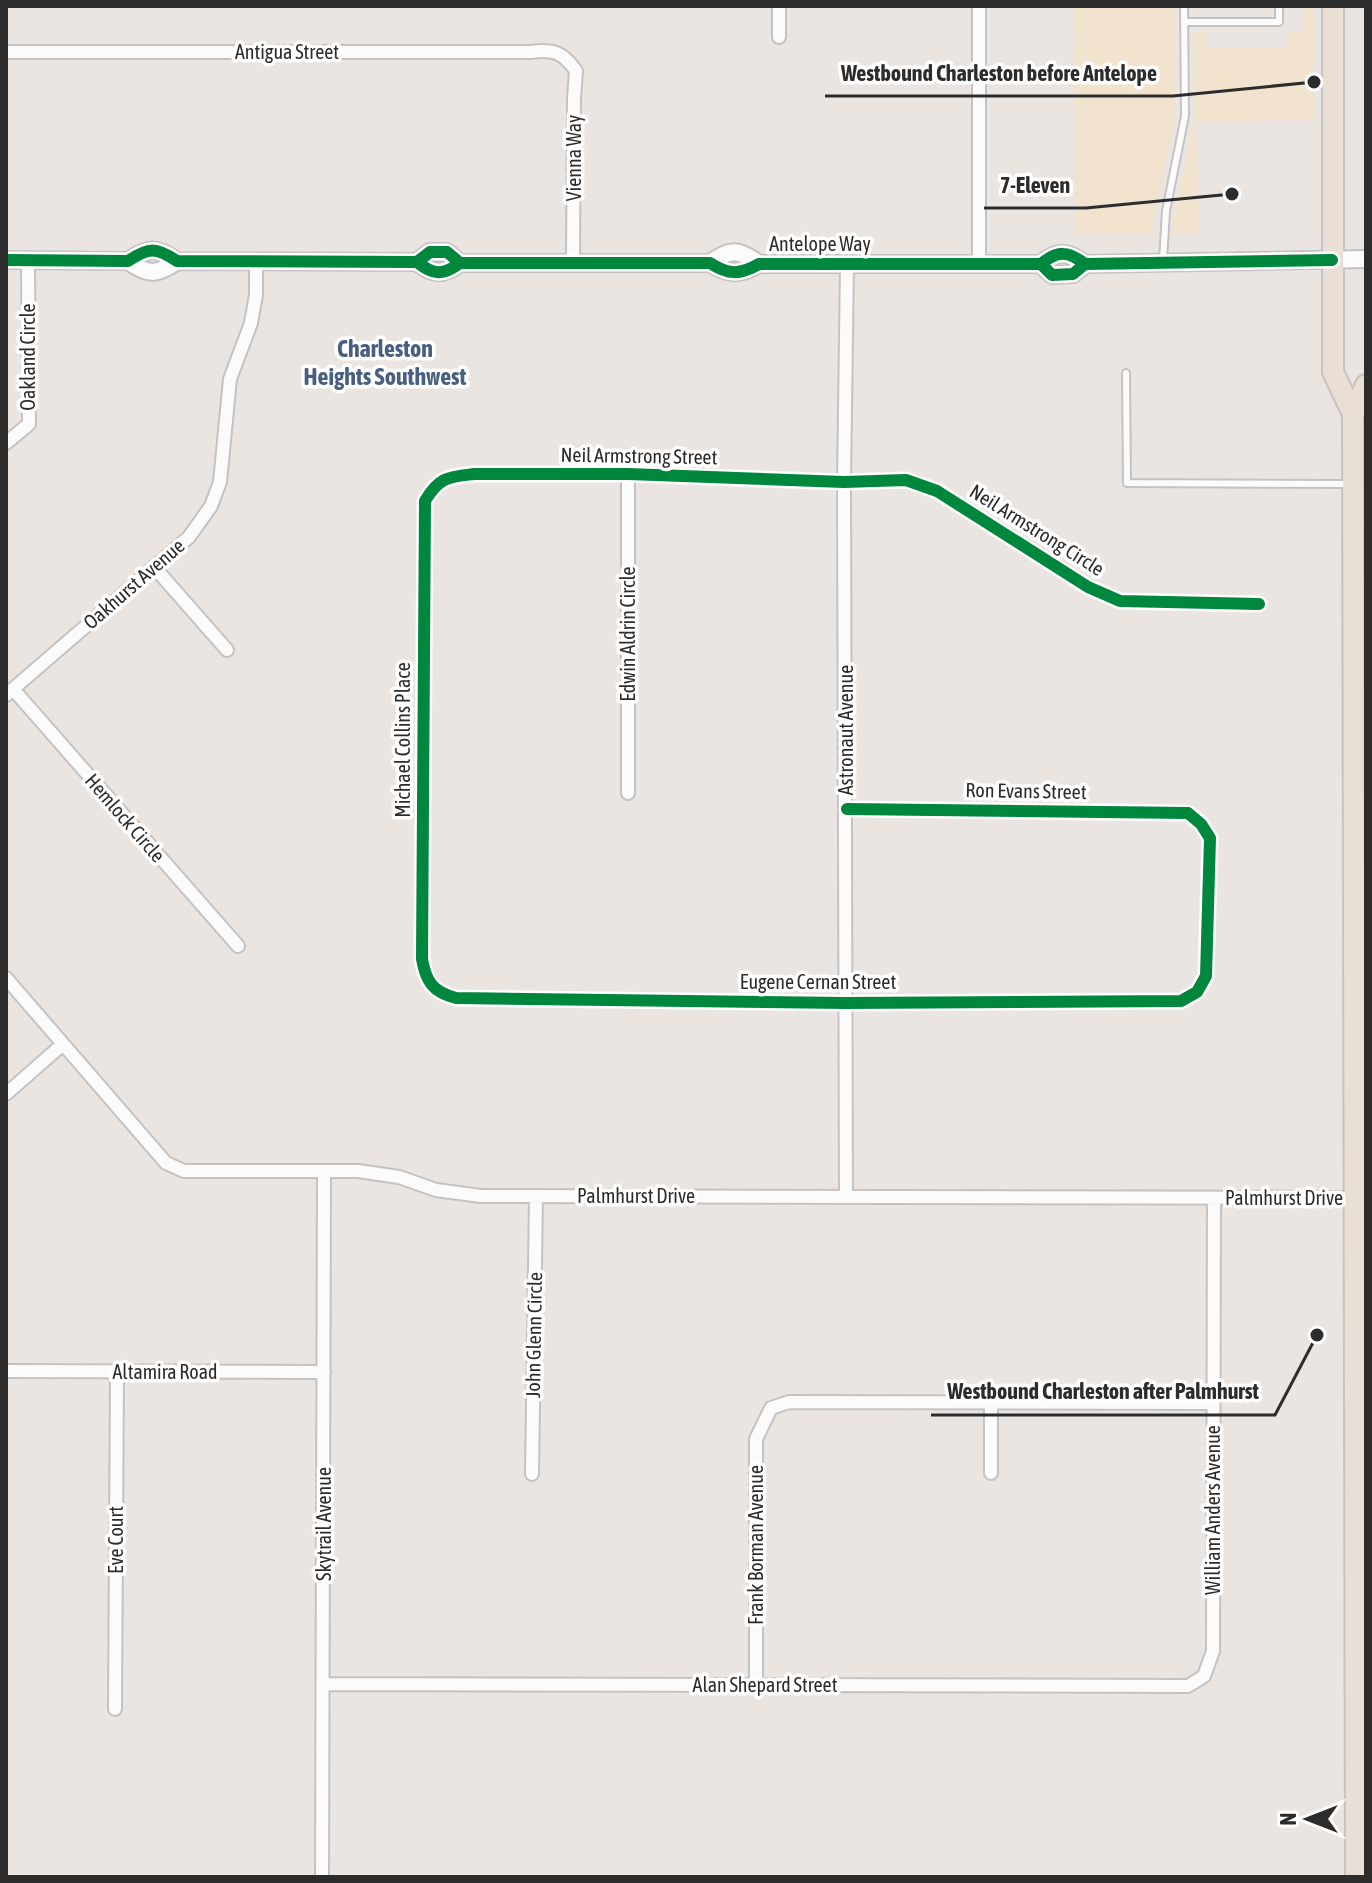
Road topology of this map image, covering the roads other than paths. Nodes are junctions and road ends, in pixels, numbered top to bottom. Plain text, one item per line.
1 (779, 6) edge
2 (979, 6) edge
3 (1184, 6) edge
4 (1279, 6) edge
5 (1333, 6) edge
6 (1184, 22) junction
7 (779, 37) dead end
8 (6, 52) edge
9 (566, 56) joint
10 (1366, 259) edge
11 (6, 260) edge
12 (28, 260) junction
13 (1332, 260) junction
14 (256, 261) junction
15 (573, 263) junction
16 (847, 264) junction
17 (979, 264) junction
18 (1163, 264) junction
19 (1126, 373) dead end
20 (1366, 385) edge
21 (1353, 414) junction
22 (6, 443) edge
23 (628, 474) junction
24 (844, 482) junction
25 (435, 484) joint
26 (1353, 484) junction
27 (1360, 561) edge
28 (155, 568) junction
29 (1259, 604) dead end
30 (227, 650) dead end
31 (9, 692) edge
32 (1360, 728) edge
33 (628, 793) dead end
34 (847, 809) junction
35 (1360, 855) edge
36 (1360, 937) edge
37 (238, 946) dead end
38 (6, 978) edge
39 (1197, 992) joint
40 (438, 993) joint
41 (846, 1003) junction
42 (63, 1044) junction
43 (6, 1094) edge
44 (1360, 1129) edge
45 (324, 1171) junction
46 (536, 1196) junction
47 (846, 1197) junction
48 (1214, 1198) junction
49 (1355, 1198) junction
50 (1360, 1279) edge
51 (6, 1371) edge
52 (117, 1372) junction
53 (324, 1372) junction
54 (991, 1402) junction
55 (1213, 1403) junction
56 (991, 1473) dead end
57 (532, 1474) dead end
58 (1361, 1538) edge
59 (1204, 1676) joint
60 (324, 1684) junction
61 (756, 1685) junction
62 (115, 1709) dead end
63 (1361, 1799) edge
64 (322, 1877) edge
65 (1356, 1877) edge

1 - 7 street
2 - 17 street
3 - 6 lane
4 - 6 lane
5 - 13 main road
6 - 18 lane
8 - 9 street, Antigua Street
9 - 15 street, Vienna Way
10 - 13 street, Antelope Way
11 - 12 street, Antelope Way
12 - 14 street, Antelope Way
12 - 22 street, Oakland Circle
13 - 18 street, Antelope Way
13 - 21 main road
14 - 15 street, Antelope Way
14 - 28 street, Oakhurst Avenue
15 - 16 street, Antelope Way
16 - 17 street, Antelope Way
16 - 24 street, Astronaut Avenue
17 - 18 street, Antelope Way
19 - 26 lane
20 - 21 main road
21 - 26 main road
23 - 24 street, Neil Armstrong Street
23 - 25 street, Neil Armstrong Street
23 - 33 street, Edwin Aldrin Circle
24 - 29 street, Neil Armstrong Circle
24 - 34 street, Astronaut Avenue
25 - 40 street, Michael Collins Place
26 - 27 main road
27 - 32 main road
28 - 30 street
28 - 31 street, Oakhurst Avenue
31 - 37 street, Hemlock Circle
32 - 35 main road
34 - 39 street, Ron Evans Street
34 - 41 street, Astronaut Avenue
35 - 36 main road
36 - 44 main road
38 - 42 street, Palmhurst Drive
39 - 41 street, Eugene Cernan Street
40 - 41 street, Eugene Cernan Street
41 - 47 street, Astronaut Avenue
42 - 43 street
42 - 45 street, Palmhurst Drive
44 - 49 main road
45 - 46 street, Palmhurst Drive
45 - 53 street, Skytrail Avenue
46 - 47 street, Palmhurst Drive
46 - 57 street, John Glenn Circle
47 - 48 street, Palmhurst Drive
48 - 49 street, Palmhurst Drive
48 - 55 street, William Anders Avenue
49 - 50 main road
50 - 58 main road
51 - 52 street, Altamira Road
52 - 53 street, Altamira Road
52 - 62 street, Eve Court
53 - 60 street, Skytrail Avenue
54 - 55 street
54 - 56 street
54 - 61 street, Frank Borman Avenue
55 - 59 street, William Anders Avenue
58 - 63 main road
59 - 61 street, Alan Shepard Street
60 - 61 street, Alan Shepard Street
60 - 64 street, Skytrail Avenue
63 - 65 main road

